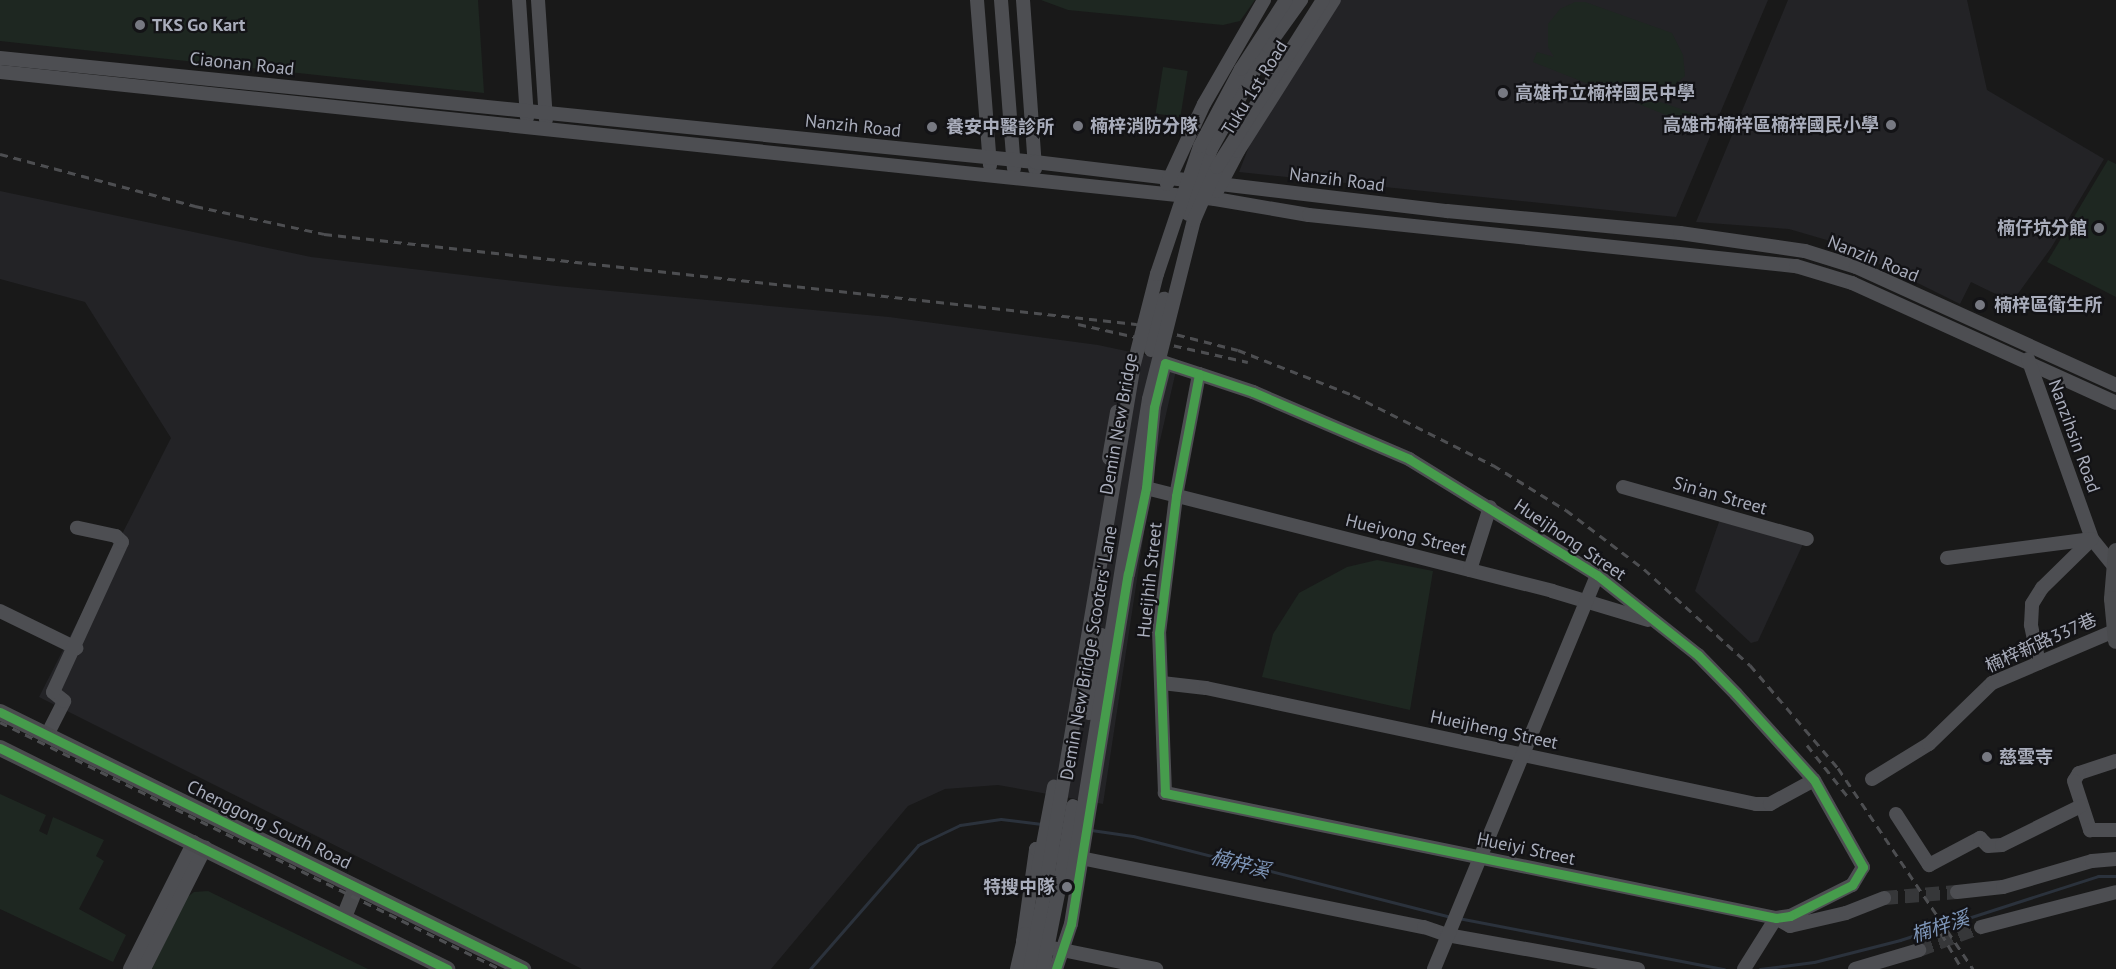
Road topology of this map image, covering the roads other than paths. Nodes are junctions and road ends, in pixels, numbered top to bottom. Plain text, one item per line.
1 (519, 0) edge
2 (538, 0) edge
3 (977, 0) edge
4 (1001, 0) edge
5 (1023, 0) edge
6 (1264, 0) edge
7 (1277, 0) edge
8 (1286, 0) edge
9 (1301, 0) edge
10 (1323, 0) edge
11 (1334, 0) edge
12 (0, 58) edge
13 (0, 72) edge
14 (526, 111) junction
15 (545, 113) junction
16 (528, 126) junction
17 (546, 128) junction
18 (990, 158) junction
19 (1014, 160) junction
20 (1035, 162) junction
21 (991, 176) junction
22 (1169, 177) junction
23 (1014, 179) junction
24 (1035, 180) junction
25 (1220, 183) junction
26 (1162, 194) junction
27 (1215, 199) junction
28 (2024, 345) junction
29 (2029, 363) junction
30 (1199, 374) junction
31 (2116, 385) edge
32 (2116, 403) edge
33 (1623, 487) dead end
34 (1146, 489) junction
35 (1176, 496) junction
36 (1490, 507) junction
37 (77, 528) dead end
38 (1807, 538) dead end
39 (2092, 539) junction
40 (1947, 558) dead end
41 (2115, 562) edge
42 (1470, 570) junction
43 (1597, 575) junction
44 (1587, 601) junction
45 (0, 611) edge
46 (1656, 622) junction
47 (2115, 636) edge
48 (76, 648) junction
49 (2039, 663) junction
50 (1162, 683) junction
51 (0, 712) edge
52 (47, 735) junction
53 (0, 748) edge
54 (1525, 755) junction
55 (2116, 761) edge
56 (1872, 779) dead end
57 (1814, 780) junction
58 (1165, 793) joint
59 (2081, 806) junction
60 (1896, 814) dead end
61 (2116, 830) edge
62 (199, 845) junction
63 (1084, 852) junction
64 (1481, 857) junction
65 (2116, 860) edge
66 (1863, 867) joint
67 (1054, 881) junction
68 (356, 887) junction
69 (1957, 892) tunnel mouth
70 (2116, 892) edge
71 (1884, 898) tunnel mouth
72 (344, 917) junction
73 (1776, 918) junction
74 (1981, 927) tunnel mouth
75 (1447, 935) junction
76 (1046, 943) junction
77 (1919, 950) tunnel mouth
78 (130, 969) edge
79 (144, 969) edge
80 (447, 969) edge
81 (523, 969) edge
82 (1017, 969) edge
83 (1030, 969) edge
84 (1043, 969) edge
85 (1056, 969) edge
86 (1156, 969) edge
87 (1434, 969) edge
88 (1638, 969) edge
89 (1744, 969) edge
90 (1855, 969) edge

1 - 14 street
2 - 15 street
3 - 18 street
4 - 19 street
5 - 20 street
6 - 22 street, Tuku 1st Road
7 - 67 street, Demin New Bridge Scooters' Lane, bridge
8 - 67 street, Demin New Bridge, bridge
9 - 67 street, Demin New Bridge, bridge
10 - 67 street, Demin New Bridge Scooters' Lane, bridge
11 - 25 street, Tuku 1st Road
12 - 14 street, Ciaonan Road
13 - 16 street, Ciaonan Road
14 - 15 street, Nanzih Road
14 - 16 street
15 - 17 street
15 - 18 street, Nanzih Road
16 - 17 street, Nanzih Road
17 - 21 street, Nanzih Road
18 - 19 street, Nanzih Road
18 - 21 street
19 - 20 street, Nanzih Road
19 - 23 street
20 - 22 street, Nanzih Road
20 - 24 street
21 - 23 street, Nanzih Road
22 - 25 street, Nanzih Road
22 - 26 street, Tuku 1st Road
23 - 24 street, Nanzih Road
24 - 26 street, Nanzih Road
25 - 27 street, Tuku 1st Road
25 - 28 street, Nanzih Road
26 - 27 street, Nanzih Road
27 - 29 street, Nanzih Road
28 - 29 street, Nanzihsin Road
28 - 31 street, Nanzih Road
29 - 32 street, Nanzih Road
29 - 39 street, Nanzihsin Road
30 - 34 street, Hueijhong Street
30 - 35 street, Hueijhih Street
30 - 36 street, Hueijhong Street
33 - 38 street, Sin'an Street
34 - 35 street, Hueiyong Street
34 - 63 street
35 - 42 street, Hueiyong Street
35 - 50 street, Hueijhih Street
36 - 42 street
36 - 43 street, Hueijhong Street
37 - 48 street
39 - 40 street
39 - 41 street, Nanzihsin Road
39 - 49 street
41 - 47 main road
42 - 44 street, Hueiyong Street
43 - 44 street
43 - 46 street, Hueijhong Street
44 - 46 street, Hueiyong Street
44 - 54 street
45 - 48 street
46 - 57 street, Hueijhong Street
47 - 49 street, 楠梓新路337巷
48 - 52 street
49 - 56 street, 楠梓新路337巷
50 - 54 street, Hueijheng Street
50 - 58 street, Hueijhih Street
51 - 52 main road, Chenggong South Road
52 - 68 main road, Chenggong South Road
53 - 62 main road
54 - 57 street, Hueijheng Street
54 - 64 street
55 - 59 street
57 - 66 street, Hueijhong Street
58 - 64 street, Hueiyi Street
59 - 60 street
59 - 61 street
62 - 72 main road
62 - 78 street
62 - 79 street
63 - 75 street
63 - 76 street
63 - 76 street
64 - 73 street, Hueiyi Street
64 - 75 street
65 - 69 street
66 - 73 street, Hueiyi Street
67 - 76 street
67 - 76 street
67 - 76 street
68 - 72 main road
68 - 81 main road, Chenggong South Road
70 - 74 street
71 - 73 street
72 - 80 main road
73 - 89 street
75 - 87 street
75 - 88 street
76 - 82 street
76 - 83 street
76 - 84 street
76 - 85 street
76 - 86 street
77 - 90 street

